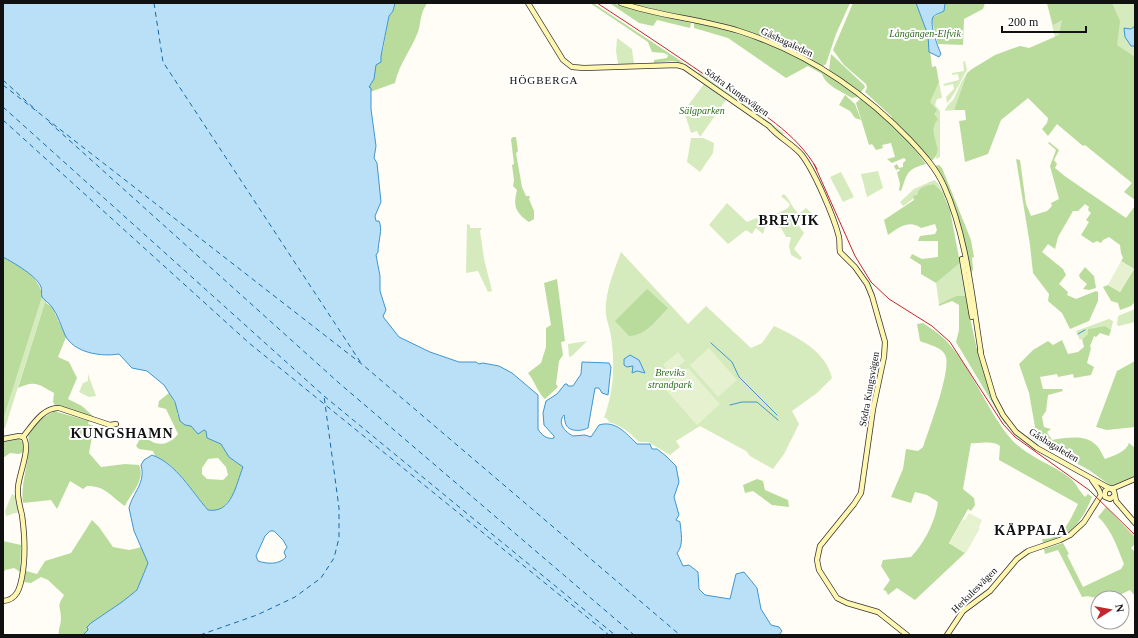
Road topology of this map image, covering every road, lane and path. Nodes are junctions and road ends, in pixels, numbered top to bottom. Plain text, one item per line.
1 (528, 3) edge
2 (621, 3) edge
3 (116, 424) dead end
4 (23, 437) junction
5 (3, 439) edge
6 (1086, 474) junction
7 (1135, 479) edge
8 (1096, 481) junction
9 (1125, 484) junction
10 (1110, 488) junction
11 (1103, 494) junction
12 (1115, 494) junction
13 (1108, 499) junction
14 (1094, 508) junction
15 (1125, 512) junction
16 (1135, 524) edge
17 (3, 601) edge
18 (907, 635) edge
19 (947, 635) edge

1 - 18 street, Södra Kungsvägen
2 - 6 street, Gåshagaleden
3 - 4 street
4 - 5 street
4 - 17 street
6 - 8 street, Gåshagaleden
6 - 11 street
7 - 9 street
8 - 10 street, Gåshagaleden
8 - 11 street, Gåshagaleden
9 - 10 street
9 - 12 street
10 - 11 street
10 - 12 street, Gåshagaleden
11 - 13 street, Gåshagaleden
11 - 14 street, Herkulesvägen
12 - 13 street
12 - 15 street, Gåshagaleden
13 - 14 street, Herkulesvägen
13 - 15 street, Gåshagaleden
14 - 19 street, Herkulesvägen
15 - 16 street, Gåshagaleden

